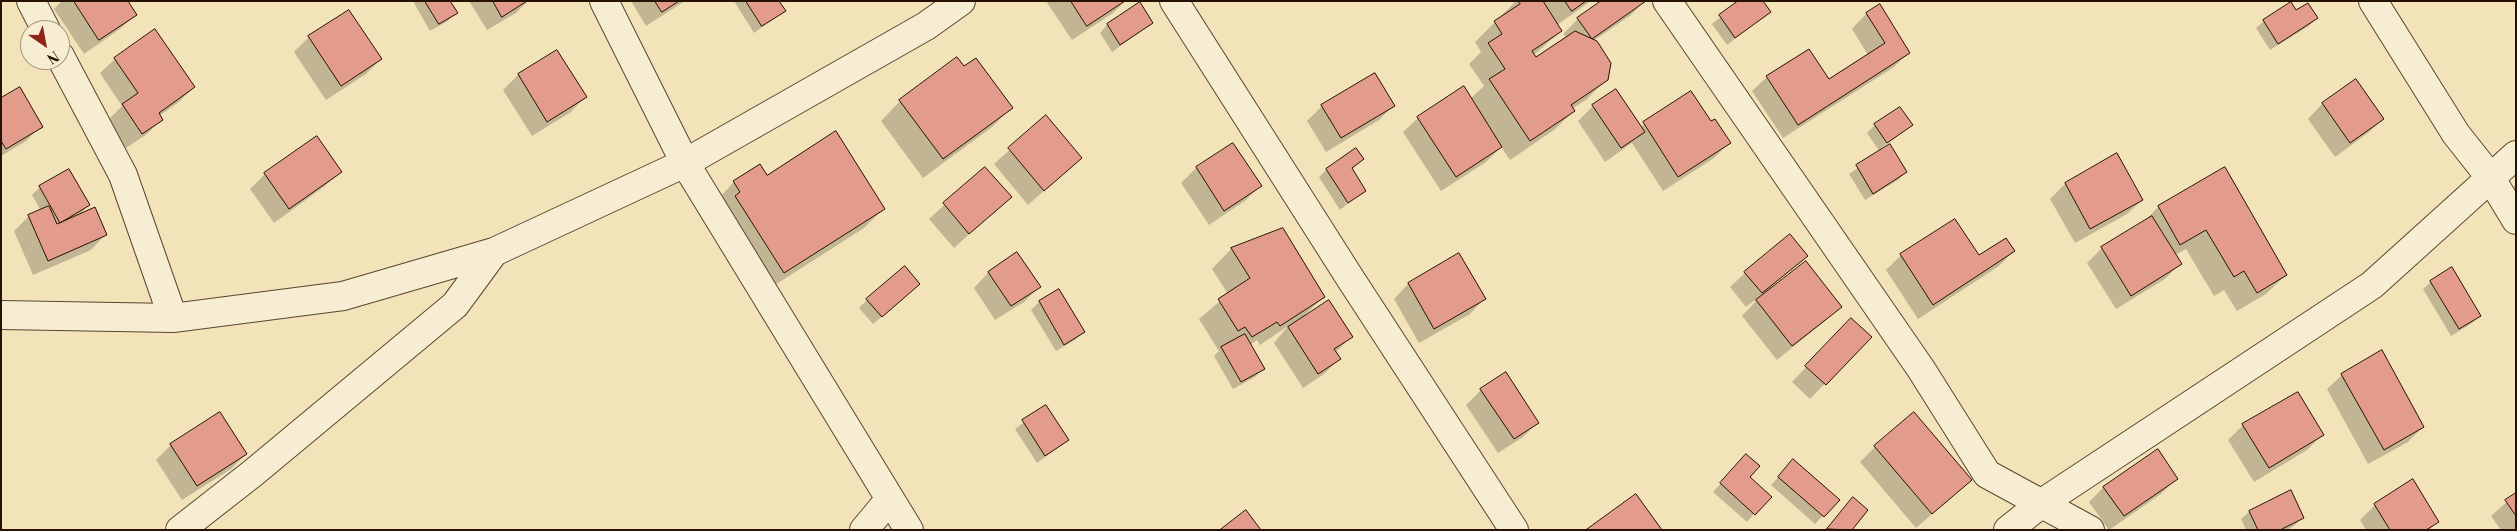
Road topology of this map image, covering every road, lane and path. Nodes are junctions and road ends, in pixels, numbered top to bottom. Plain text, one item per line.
1 (31, 1) edge
2 (604, 1) edge
3 (961, 1) edge
4 (1174, 1) edge
5 (1667, 1) edge
6 (2372, 1) edge
7 (41, 20) edge
8 (67, 70) edge
9 (2516, 155) edge
10 (685, 162) junction
11 (2490, 177) junction
12 (2516, 220) edge
13 (494, 252) junction
14 (1, 315) edge
15 (173, 318) junction
16 (889, 500) junction
17 (2042, 503) junction
18 (180, 530) edge
19 (864, 530) edge
20 (909, 530) edge
21 (1514, 530) edge
22 (2008, 530) edge
23 (2090, 530) edge

1 - 7 street
2 - 10 street
3 - 10 street
4 - 21 street
5 - 17 street
6 - 11 street
8 - 15 street
9 - 11 street
10 - 13 street
10 - 16 street
11 - 12 street
11 - 17 street
13 - 15 street
13 - 18 street
14 - 15 street
16 - 19 street
16 - 20 street
17 - 22 street
17 - 23 street

